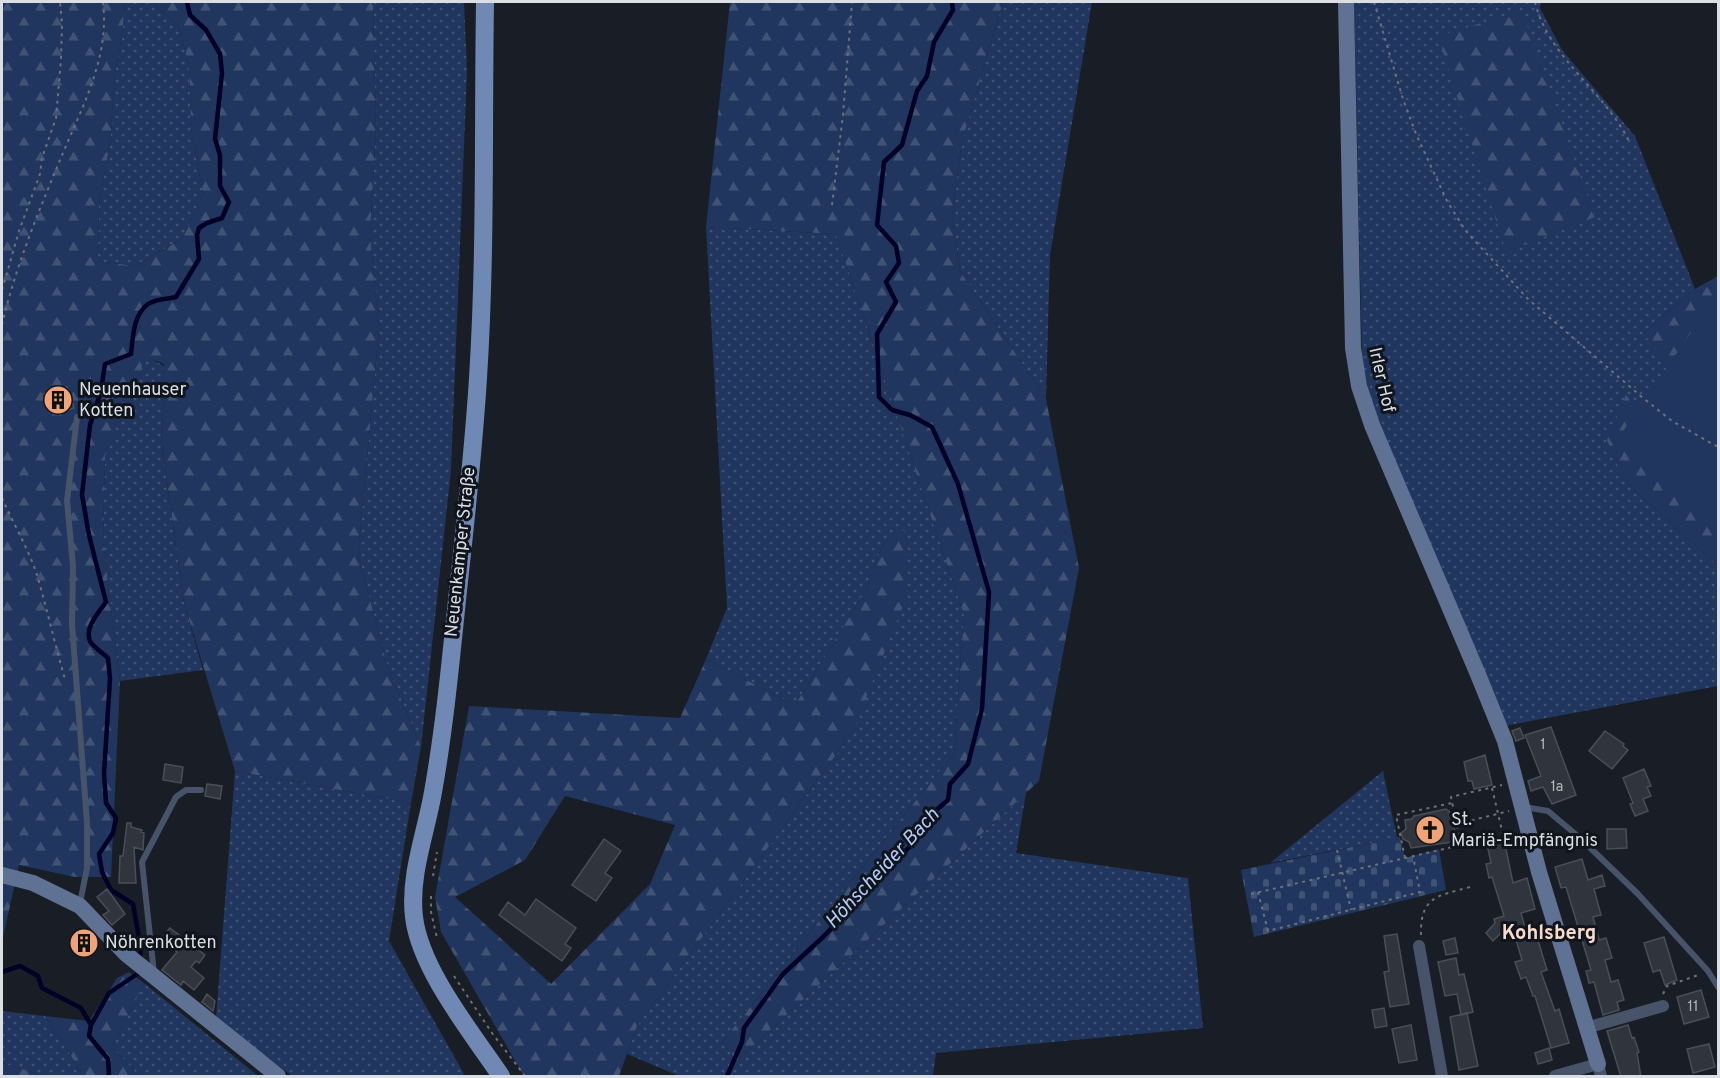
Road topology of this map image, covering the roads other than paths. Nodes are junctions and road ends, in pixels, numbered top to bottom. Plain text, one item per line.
1 (485, 2) edge
2 (1346, 2) edge
3 (77, 417) dead end
4 (201, 790) dead end
5 (1523, 807) junction
6 (2, 875) edge
7 (80, 906) junction
8 (1419, 946) road end
9 (149, 973) junction
10 (1719, 987) edge
11 (1663, 1006) road end
12 (1586, 1028) junction
13 (1599, 1070) edge
14 (278, 1077) edge
15 (501, 1077) edge
16 (1442, 1077) edge
17 (1555, 1077) edge

1 - 15 main road, Neuenkamper Straße
2 - 5 street, Irler Hof
3 - 7 lane
4 - 9 lane
5 - 10 lane
5 - 12 street, Irler Hof
6 - 7 street
7 - 9 street
8 - 16 street
9 - 14 street
11 - 12 street
12 - 13 street, Irler Hof
13 - 17 street

